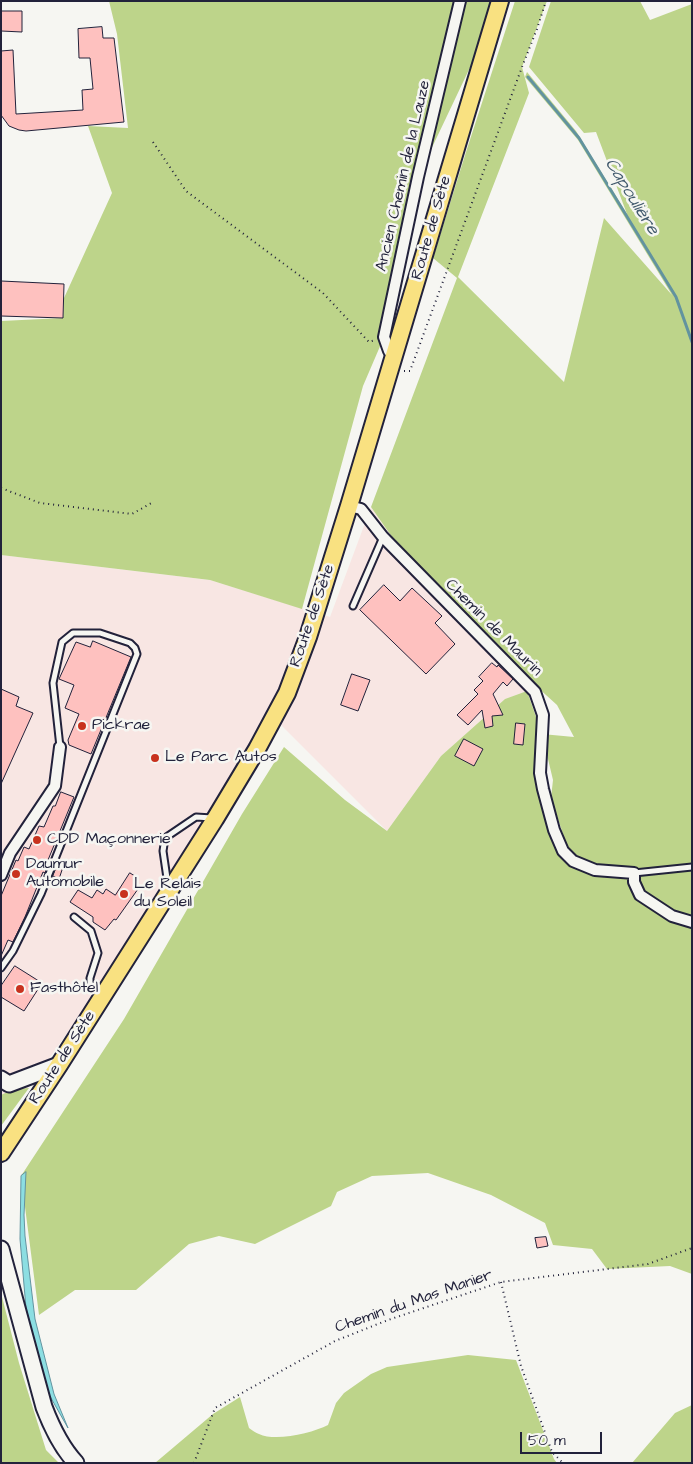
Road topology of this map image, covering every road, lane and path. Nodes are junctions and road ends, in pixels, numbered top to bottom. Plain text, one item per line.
1 (460, 1) edge
2 (498, 1) edge
3 (546, 1) edge
4 (153, 142) dead end
5 (384, 336) junction
6 (395, 354) junction
7 (390, 371) junction
8 (1, 488) edge
9 (153, 502) dead end
10 (349, 506) junction
11 (382, 537) junction
12 (353, 606) dead end
13 (60, 747) joint
14 (215, 819) junction
15 (692, 867) edge
16 (634, 872) junction
17 (1, 874) edge
18 (169, 892) junction
19 (74, 917) dead end
20 (692, 922) edge
21 (1, 968) edge
22 (102, 997) junction
23 (60, 1065) junction
24 (4, 1085) edge
25 (1, 1153) edge
26 (692, 1248) edge
27 (1, 1249) edge
28 (501, 1282) junction
29 (76, 1463) edge
30 (194, 1463) edge
31 (563, 1463) edge

1 - 5 street, Ancien Chemin de la Lauze
2 - 6 main road, Route de Sète
3 - 7 path
4 - 5 path
5 - 6 street
6 - 7 main road, Route de Sète
7 - 10 main road, Route de Sète
8 - 9 path
10 - 11 street, Chemin de Maurin
10 - 14 main road, Route de Sète
11 - 12 lane
11 - 16 street, Chemin de Maurin
13 - 17 street
13 - 21 lane
14 - 18 main road, Route de Sète
14 - 18 lane
15 - 16 lane
16 - 20 street
18 - 22 main road, Route de Sète
19 - 22 lane
22 - 23 main road, Route de Sète
23 - 24 street
23 - 25 main road, Route de Sète
26 - 28 path, Chemin du Mas Manier
27 - 29 street
28 - 30 path, Chemin du Mas Manier
28 - 31 path

